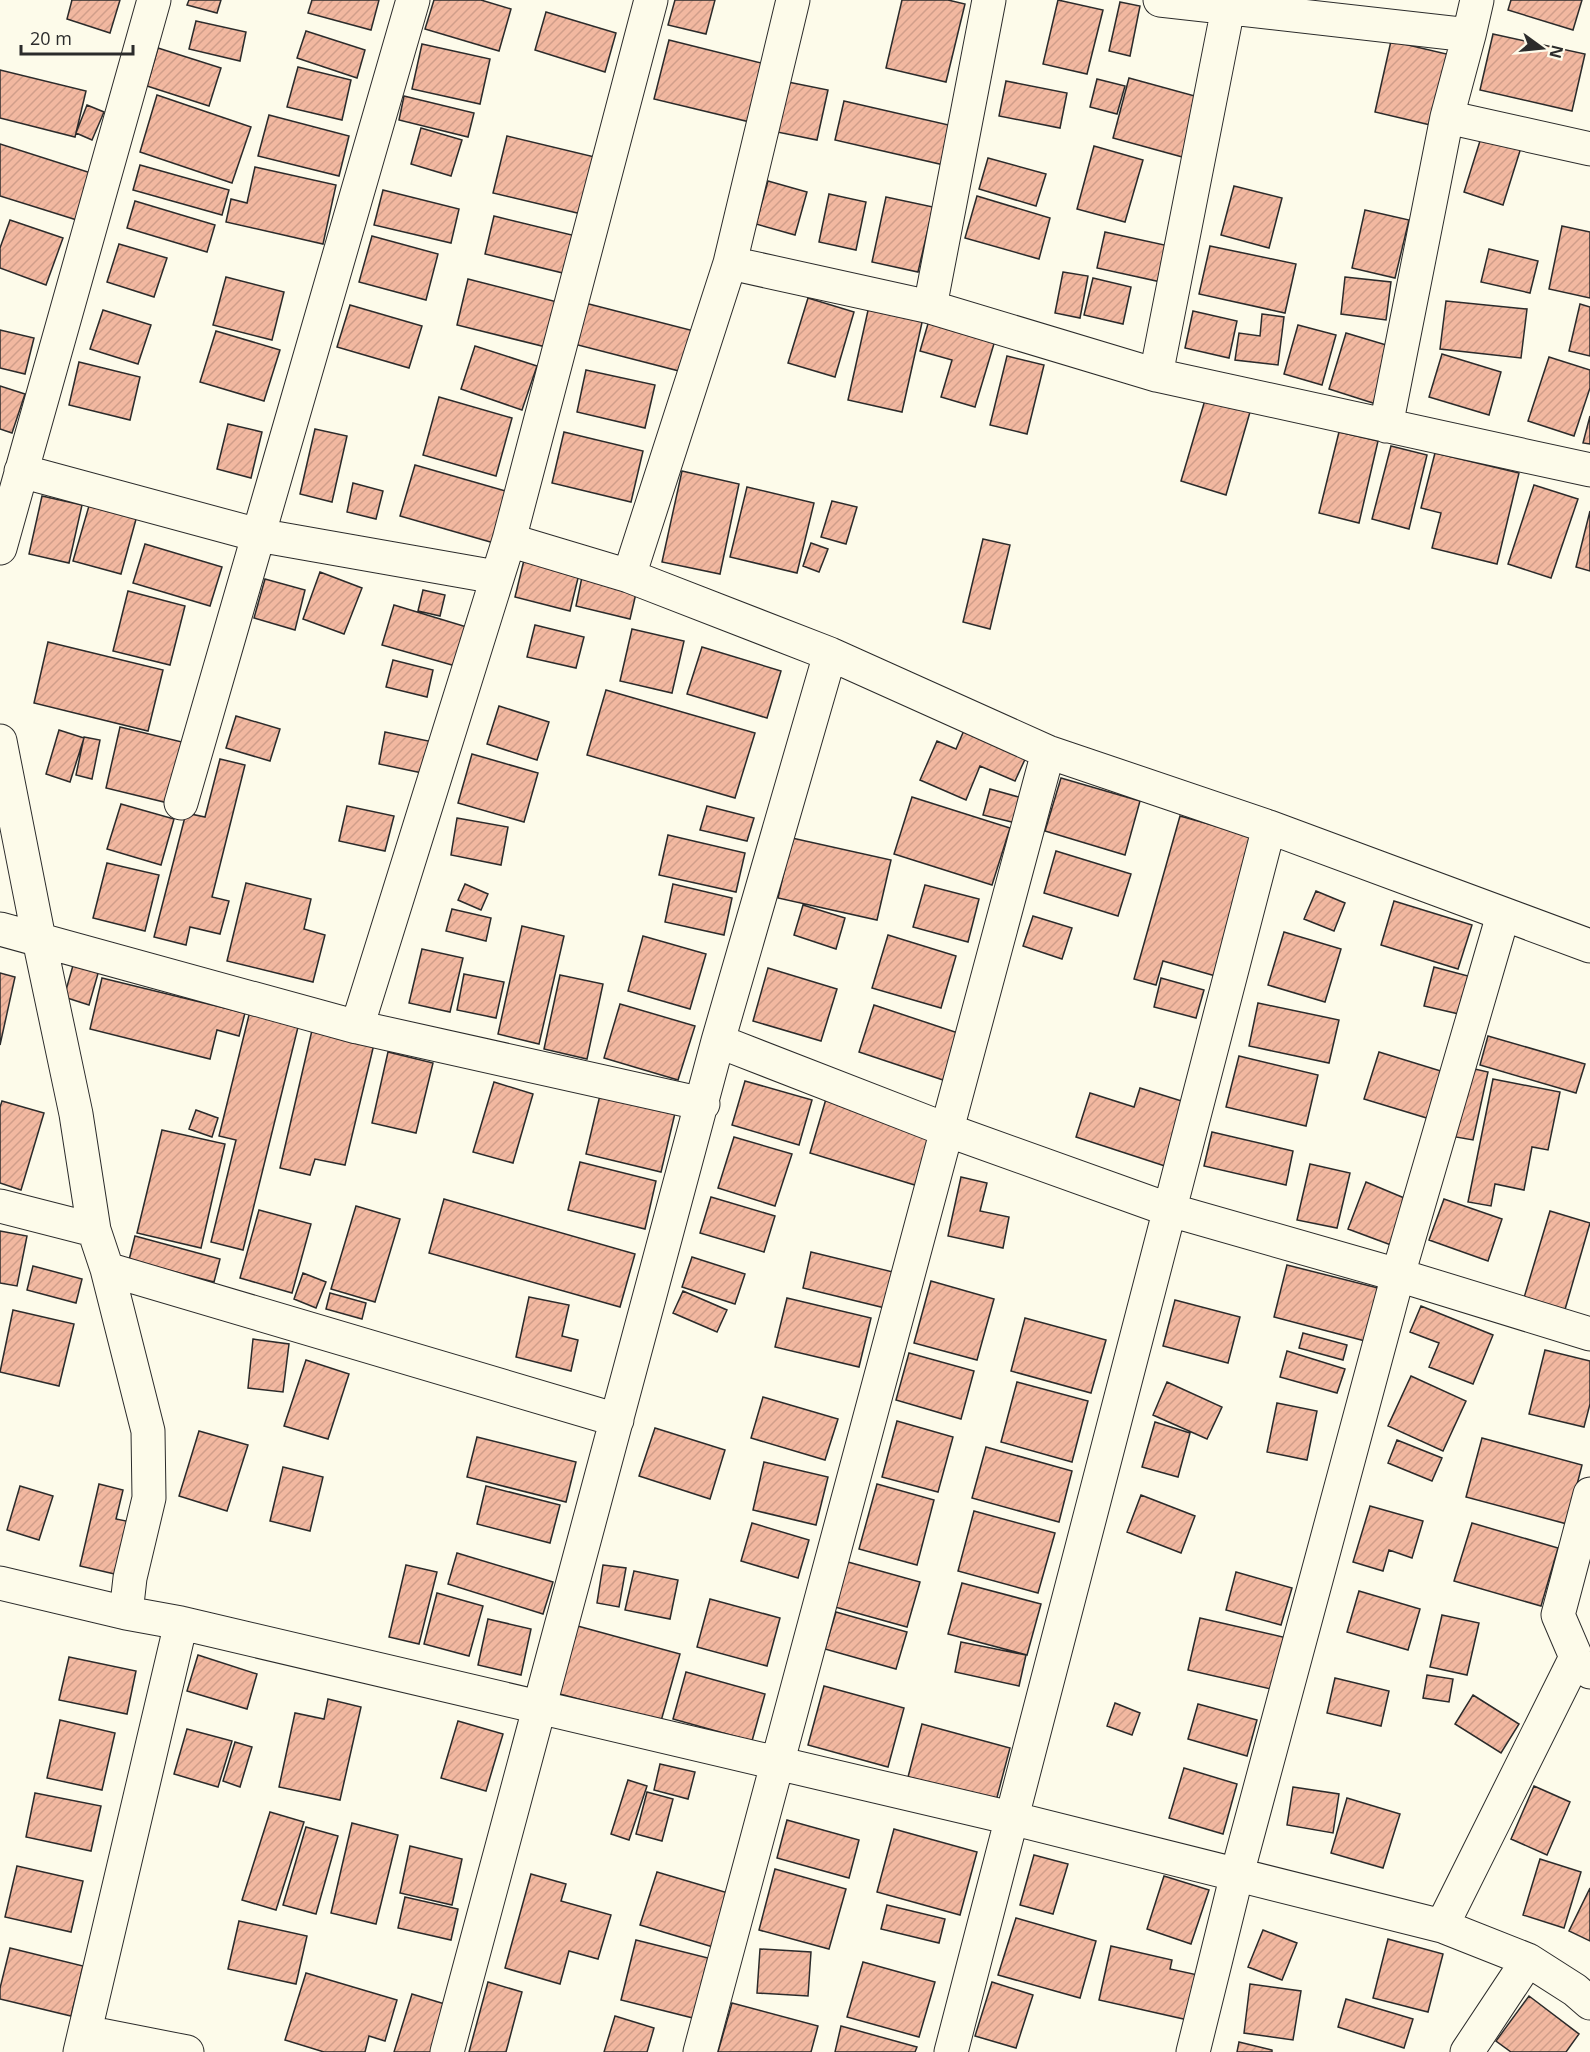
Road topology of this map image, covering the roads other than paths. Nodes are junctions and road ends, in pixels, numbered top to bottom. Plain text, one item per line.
1 (154, 0) edge
2 (413, 0) edge
3 (651, 0) edge
4 (793, 0) edge
5 (989, 0) edge
6 (1160, 0) edge
7 (1477, 0) edge
8 (1228, 8) junction
9 (1469, 35) junction
10 (1448, 117) junction
11 (1590, 149) edge
12 (730, 263) junction
13 (930, 307) junction
14 (1156, 375) junction
15 (1386, 426) junction
16 (21, 471) junction
17 (1590, 471) edge
18 (258, 535) junction
19 (509, 540) junction
20 (0, 548) edge
21 (629, 576) junction
22 (496, 577) junction
23 (830, 654) junction
24 (0, 741) edge
25 (1048, 752) junction
26 (181, 803) dead end
27 (1269, 827) junction
28 (1503, 915) junction
29 (0, 929) edge
30 (39, 939) junction
31 (1590, 946) edge
32 (357, 1027) junction
33 (718, 1041) junction
34 (703, 1104) junction
35 (947, 1130) junction
36 (0, 1206) edge
37 (1170, 1210) junction
38 (94, 1230) junction
39 (107, 1269) junction
40 (1398, 1275) junction
41 (1590, 1334) edge
42 (616, 1420) junction
43 (1590, 1494) edge
44 (0, 1583) edge
45 (126, 1613) junction
46 (181, 1623) junction
47 (1583, 1664) edge
48 (540, 1708) junction
49 (777, 1763) junction
50 (1011, 1818) junction
51 (1237, 1874) junction
52 (1442, 1926) junction
53 (1528, 1960) junction
54 (1590, 2003) edge
55 (82, 2042) edge
56 (187, 2052) edge
57 (447, 2052) edge
58 (700, 2052) edge
59 (951, 2052) edge
60 (1193, 2052) edge
61 (1467, 2052) edge

1 - 16 street
2 - 18 street
3 - 19 street
4 - 12 street
5 - 13 street
6 - 8 street
7 - 9 street
8 - 9 street
8 - 14 street
9 - 10 street
10 - 11 street
10 - 15 street
12 - 13 street
12 - 21 street
13 - 14 street
14 - 15 street
15 - 17 street
16 - 18 street
16 - 20 street
18 - 22 street
18 - 26 street
19 - 21 street
19 - 22 street
21 - 23 street
22 - 32 street
23 - 25 street
23 - 33 street
24 - 30 street
25 - 27 street
25 - 35 street
27 - 28 street
27 - 37 street
28 - 31 street
28 - 40 street
29 - 30 street
30 - 32 street
30 - 38 street
32 - 34 street
33 - 34 street
33 - 35 street
34 - 42 street
35 - 37 street
35 - 49 street
36 - 38 street
37 - 40 street
37 - 50 street
38 - 39 street
39 - 42 street
39 - 45 street
40 - 41 street
40 - 51 street
42 - 48 street
43 - 47 street
44 - 45 street
45 - 46 street
46 - 48 street
46 - 55 street
47 - 52 street
48 - 49 street
48 - 57 street
49 - 50 street
49 - 58 street
50 - 51 street
50 - 59 street
51 - 52 street
51 - 60 street
52 - 53 street
53 - 54 street
53 - 61 street
55 - 56 street

